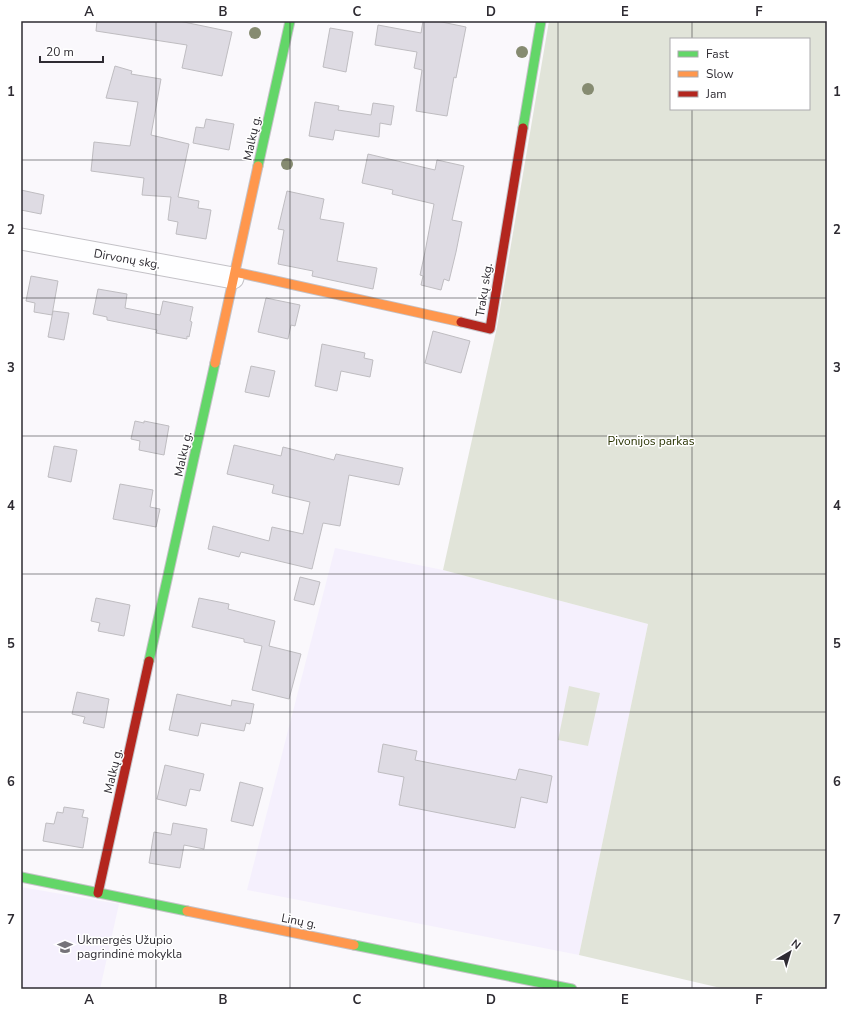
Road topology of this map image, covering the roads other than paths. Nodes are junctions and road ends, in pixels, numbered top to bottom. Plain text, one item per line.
1 (290, 21) edge
2 (541, 21) edge
3 (21, 239) edge
4 (234, 275) junction
5 (21, 877) edge
6 (98, 893) junction
7 (572, 989) edge

1 - 4 street, Malkų g.
2 - 4 street, Trakų skg.
3 - 4 street, Dirvonų skg.
4 - 6 street, Malkų g.
5 - 6 street, Linų g.
6 - 7 street, Linų g.

